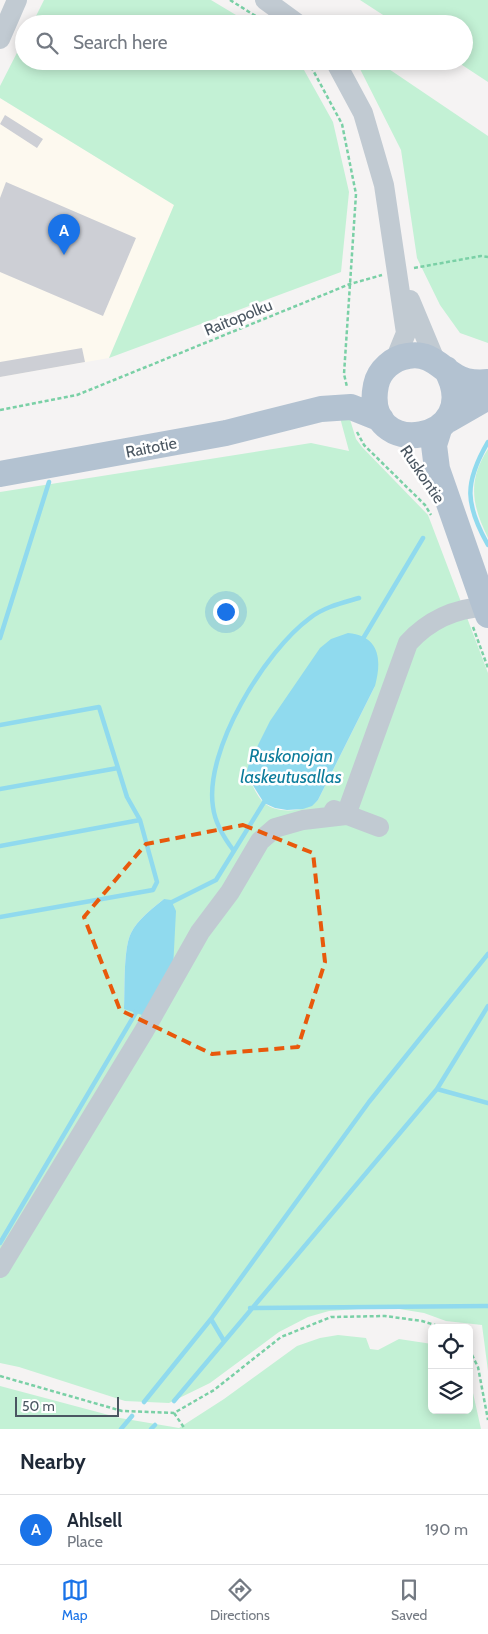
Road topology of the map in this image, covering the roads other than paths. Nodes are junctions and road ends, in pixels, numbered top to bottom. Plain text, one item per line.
1 (265, 0) edge
2 (9, 6) edge
3 (286, 15) edge
4 (0, 39) edge
5 (340, 70) edge
6 (398, 271) junction
7 (389, 365) junction
8 (440, 365) junction
9 (488, 382) edge
10 (488, 397) edge
11 (349, 399) junction
12 (385, 424) junction
13 (443, 424) junction
14 (0, 474) edge
15 (444, 520) junction
16 (479, 610) edge
17 (318, 805) dead end
18 (346, 814) junction
19 (379, 827) dead end
20 (0, 1268) edge

1 - 3 street
2 - 4 street
5 - 6 street
6 - 7 street
6 - 8 street
7 - 8 main road
7 - 11 main road, Raitotie
7 - 12 main road
8 - 9 main road
8 - 13 main road
10 - 13 main road
11 - 12 main road, Raitotie
11 - 14 main road, Raitotie
12 - 13 main road
12 - 15 main road, Ruskontie
13 - 15 main road, Ruskontie
15 - 16 main road, Ruskontie
16 - 18 street
17 - 18 street
18 - 19 street
18 - 20 street

